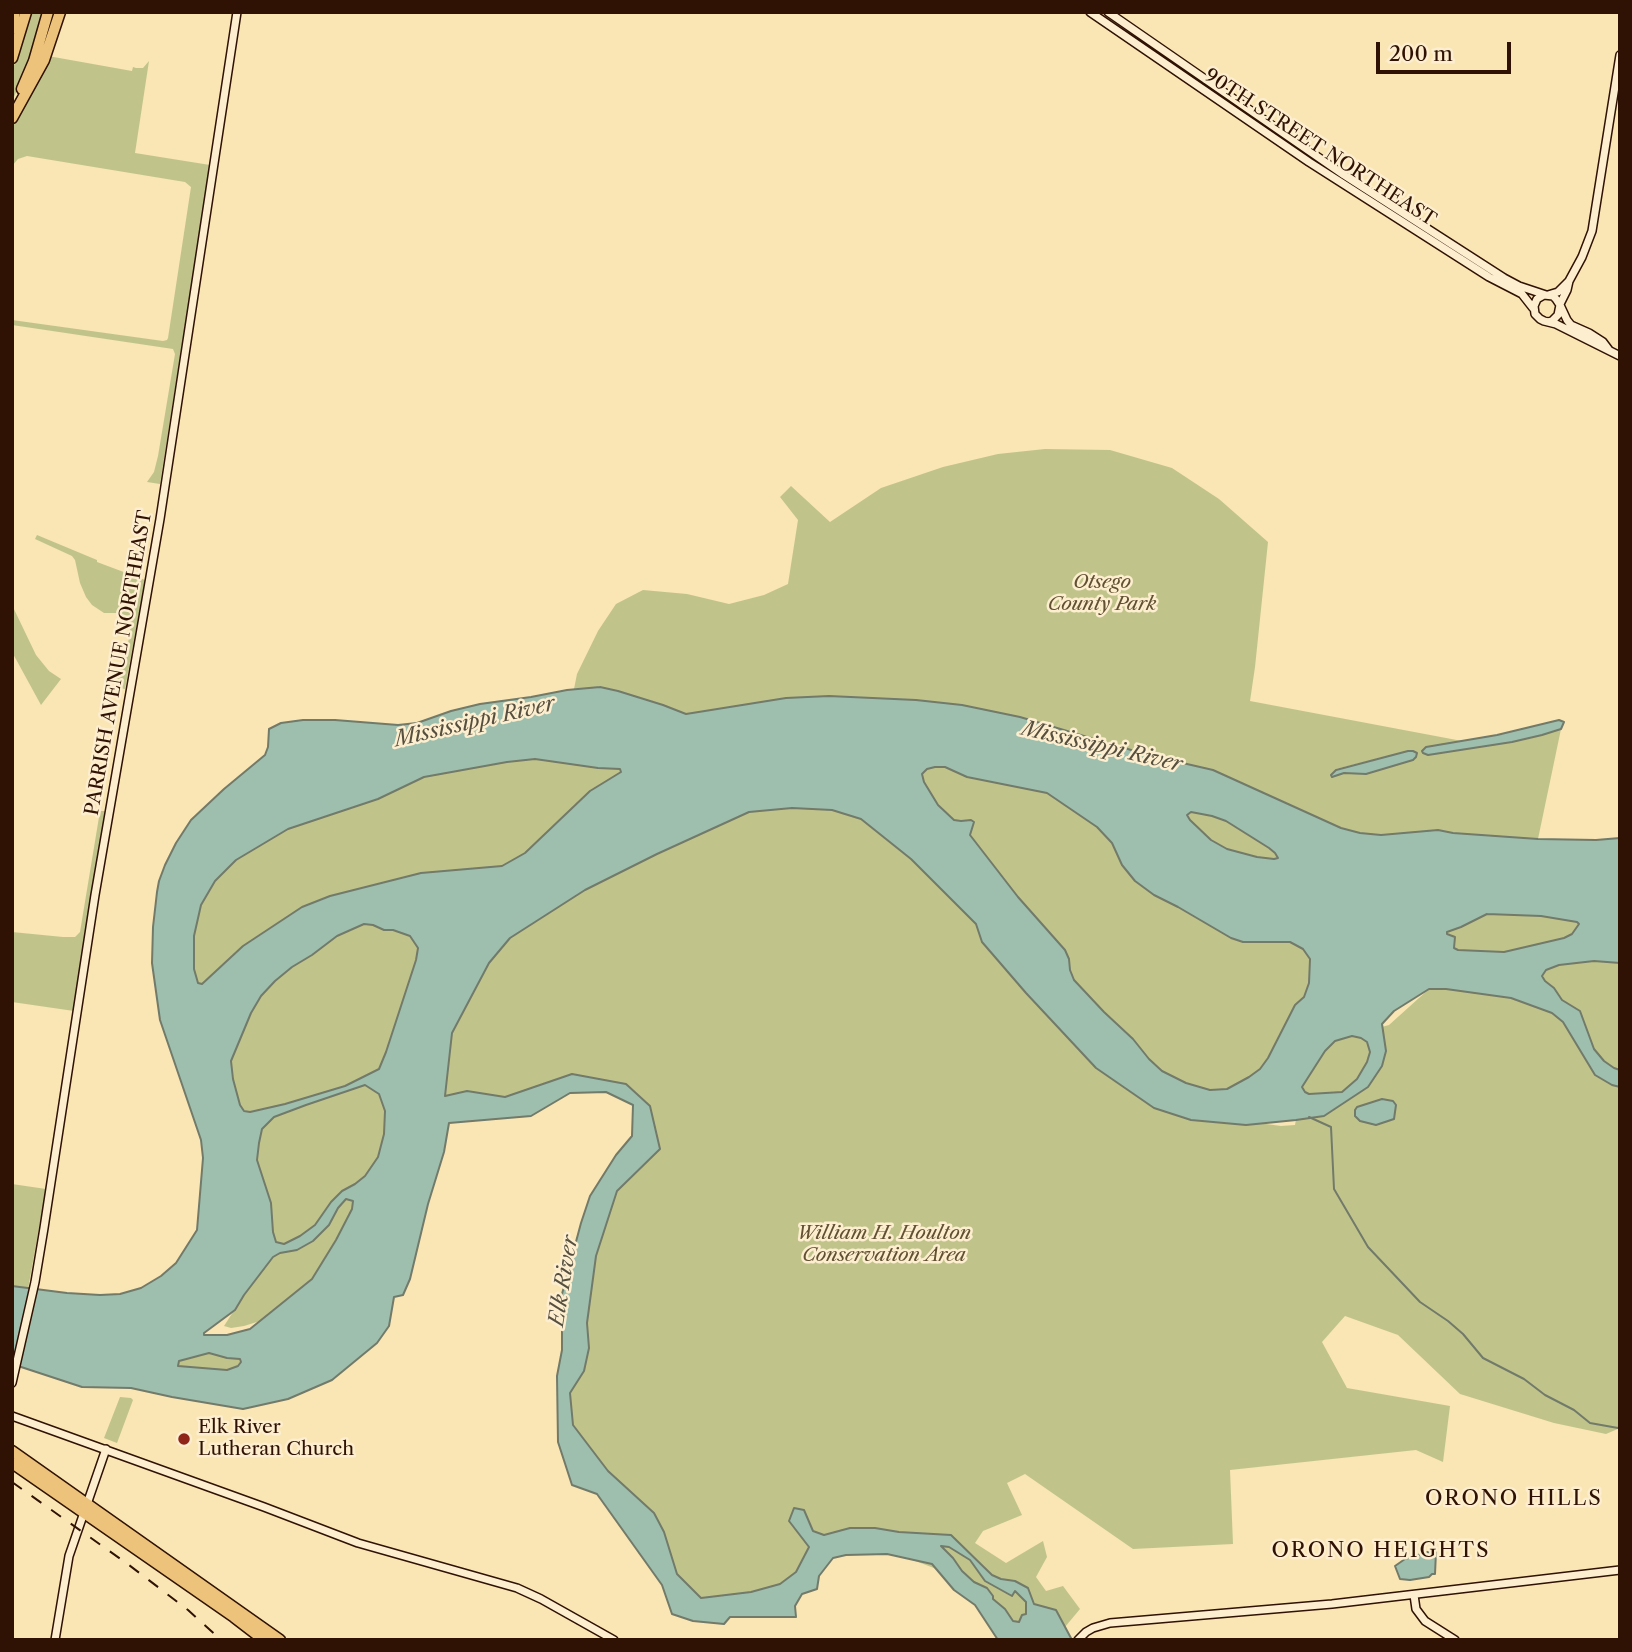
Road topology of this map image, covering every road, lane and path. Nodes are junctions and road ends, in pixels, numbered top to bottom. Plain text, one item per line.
1 (15, 12) edge
2 (26, 12) edge
3 (48, 12) edge
4 (60, 12) edge
5 (237, 12) edge
6 (1090, 12) edge
7 (1108, 12) edge
8 (12, 29) edge
9 (1135, 30) junction
10 (1123, 35) junction
11 (1147, 38) junction
12 (1135, 43) junction
13 (1620, 55) edge
14 (12, 58) edge
15 (12, 109) edge
16 (12, 118) edge
17 (1569, 281) junction
18 (1547, 295) junction
19 (1560, 305) junction
20 (1534, 308) junction
21 (1548, 322) junction
22 (1609, 350) junction
23 (1620, 356) edge
24 (13, 1379) edge
25 (12, 1410) edge
26 (17, 1417) edge
27 (106, 1449) junction
28 (12, 1451) edge
29 (12, 1463) edge
30 (86, 1509) junction
31 (1620, 1570) edge
32 (1414, 1595) junction
33 (55, 1640) edge
34 (264, 1640) edge
35 (280, 1640) edge
36 (614, 1640) edge
37 (1078, 1640) edge
38 (1455, 1640) edge

1 - 8 highway
2 - 14 highway
3 - 15 highway
4 - 16 highway
5 - 24 main road, PARRISH AVENUE NORTHEAST
6 - 10 main road, 90TH STREET NORTHEAST
7 - 9 main road, 90TH STREET NORTHEAST
9 - 10 main road
9 - 11 main road, 90TH STREET NORTHEAST
10 - 12 main road, 90TH STREET NORTHEAST
11 - 12 main road
11 - 18 main road, 90TH STREET NORTHEAST
12 - 20 main road, 90TH STREET NORTHEAST
13 - 17 main road
17 - 18 main road
17 - 19 main road
18 - 19 main road
18 - 20 main road
19 - 21 main road
19 - 22 main road
20 - 21 main road
21 - 22 main road
22 - 23 main road
25 - 26 main road
26 - 27 main road
27 - 30 main road
27 - 36 main road
28 - 30 highway
29 - 30 highway
30 - 33 main road
30 - 34 highway
30 - 35 highway
31 - 32 main road
32 - 37 main road
32 - 38 main road

